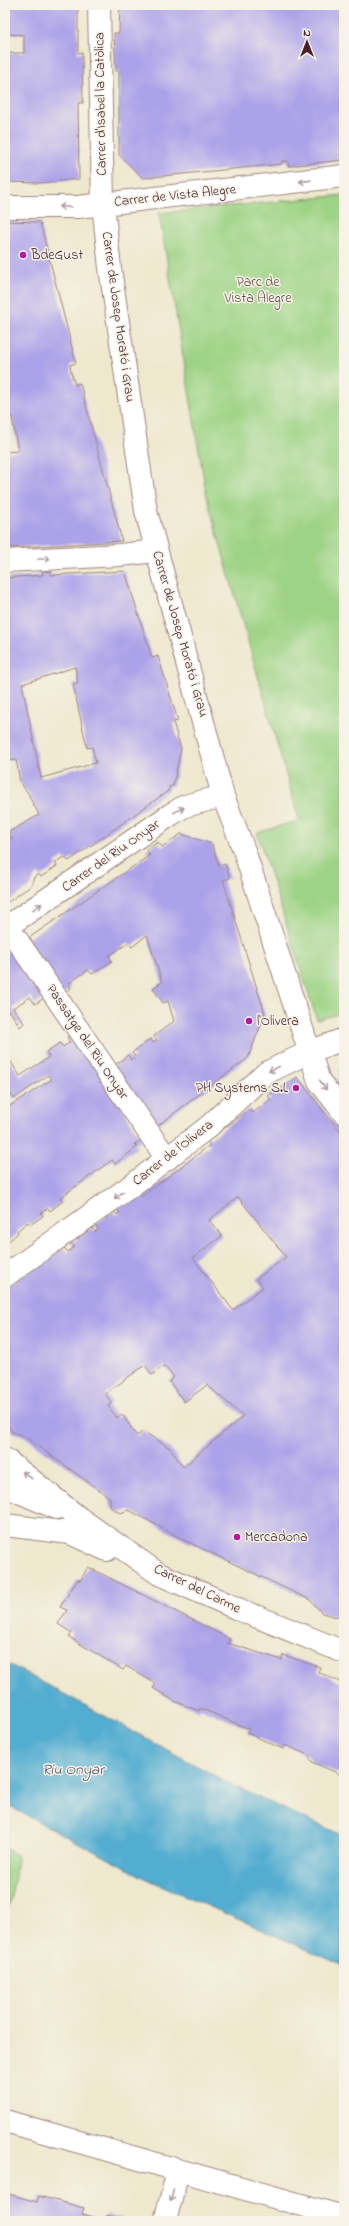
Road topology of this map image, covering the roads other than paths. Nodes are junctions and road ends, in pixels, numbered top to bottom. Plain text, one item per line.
1 (99, 5) edge
2 (344, 176) edge
3 (103, 204) junction
4 (5, 207) edge
5 (156, 551) junction
6 (5, 561) edge
7 (224, 796) junction
8 (6, 928) edge
9 (344, 1039) edge
10 (309, 1052) junction
11 (344, 1114) edge
12 (167, 1158) junction
13 (5, 1276) edge
14 (5, 1459) edge
15 (5, 1486) edge
16 (5, 1498) edge
17 (5, 1525) edge
18 (75, 1526) junction
19 (344, 1652) edge
20 (5, 2121) edge
21 (178, 2170) junction
22 (344, 2217) edge
23 (165, 2221) edge

1 - 3 street, Carrer d'Isabel la Catòlica
2 -> 3 street, Carrer de Vista Alegre
3 -> 4 street, Carrer de Vista Alegre
3 - 5 street, Carrer de Josep Morató i Grau
6 -> 5 street
5 - 7 street, Carrer de Josep Morató i Grau
8 -> 7 street, Carrer del Riu Onyar
7 - 10 street, Carrer de Josep Morató i Grau
8 - 12 street, Passatge del Riu Onyar
9 - 10 street, Carrer de l'Olivera
10 -> 11 street, Carrer de Josep Morató i Grau
10 -> 12 street, Carrer de l'Olivera
12 -> 13 street, Carrer de l'Olivera
18 -> 14 street, Carrer del Carme
15 - 18 street
16 - 18 street, Carrer del Carme
17 - 18 street
18 - 19 street, Carrer del Carme
20 - 21 street
21 - 22 street
21 -> 23 street

